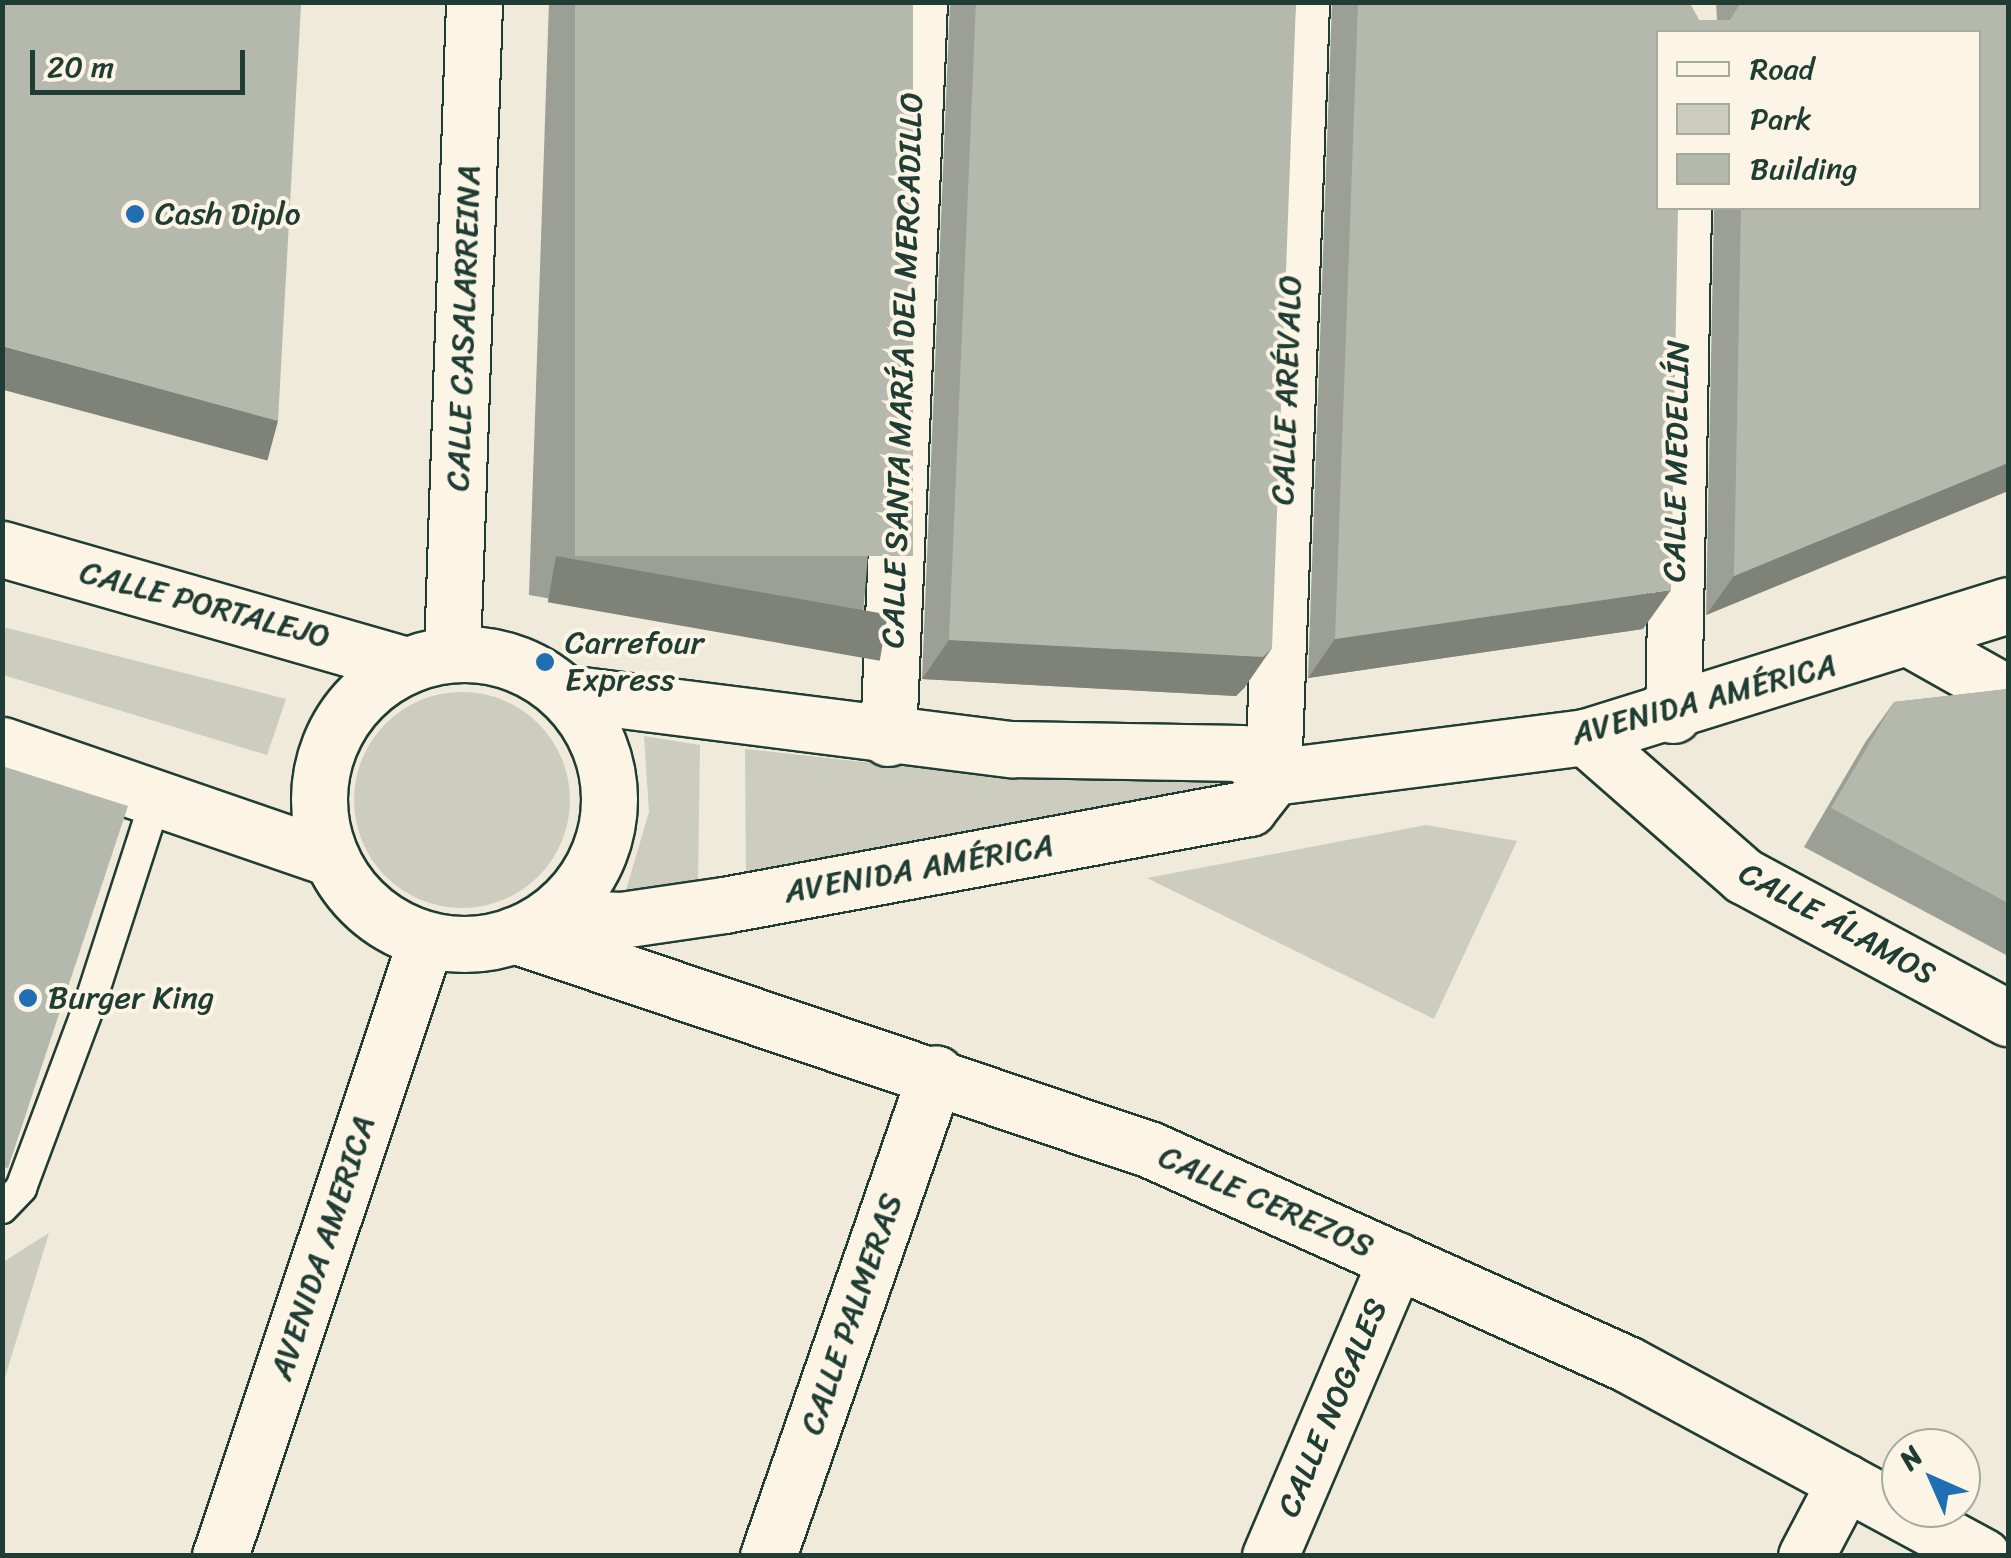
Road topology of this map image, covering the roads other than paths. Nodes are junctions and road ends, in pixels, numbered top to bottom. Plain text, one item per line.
1 (474, 2) edge
2 (919, 2) edge
3 (1301, 2) edge
4 (1683, 210) edge
5 (2, 549) edge
6 (2008, 605) edge
7 (1914, 641) junction
8 (430, 659) junction
9 (566, 693) junction
10 (2008, 694) edge
11 (1673, 715) junction
12 (1585, 737) junction
13 (888, 738) junction
14 (2, 745) edge
15 (1273, 777) junction
16 (156, 798) junction
17 (330, 858) junction
18 (531, 926) junction
19 (426, 940) junction
20 (2008, 1018) edge
21 (936, 1073) junction
22 (2, 1208) edge
23 (1396, 1260) junction
24 (1845, 1482) junction
25 (220, 1556) edge
26 (768, 1556) edge
27 (1270, 1556) edge
28 (1806, 1556) edge
29 (1982, 1556) edge

1 - 8 street, CALLE CASALARREINA
2 - 13 street, CALLE SANTA MARÍA DEL MERCADILLO
3 - 15 street, CALLE ARÉVALO
4 - 11 street, CALLE MEDELLÍN
5 - 8 street, CALLE PORTALEJO
6 - 7 street, AVENIDA AMÉRICA
7 - 10 street
7 - 11 street, AVENIDA AMÉRICA
8 - 9 street
8 - 17 street
9 - 13 street
9 - 18 street
11 - 12 street, AVENIDA AMÉRICA
12 - 15 street, AVENIDA AMÉRICA
12 - 20 street, CALLE ÁLAMOS
13 - 15 street
14 - 16 street
15 - 18 street, AVENIDA AMÉRICA
16 - 17 street
16 - 22 lane
17 - 19 street
18 - 19 street
18 - 21 street, CALLE CEREZOS
19 - 25 street, AVENIDA AMERICA
21 - 23 street, CALLE CEREZOS
21 - 26 street, CALLE PALMERAS
23 - 24 street, CALLE CEREZOS
23 - 27 street, CALLE NOGALES
24 - 28 street
24 - 29 street, CALLE CEREZOS

